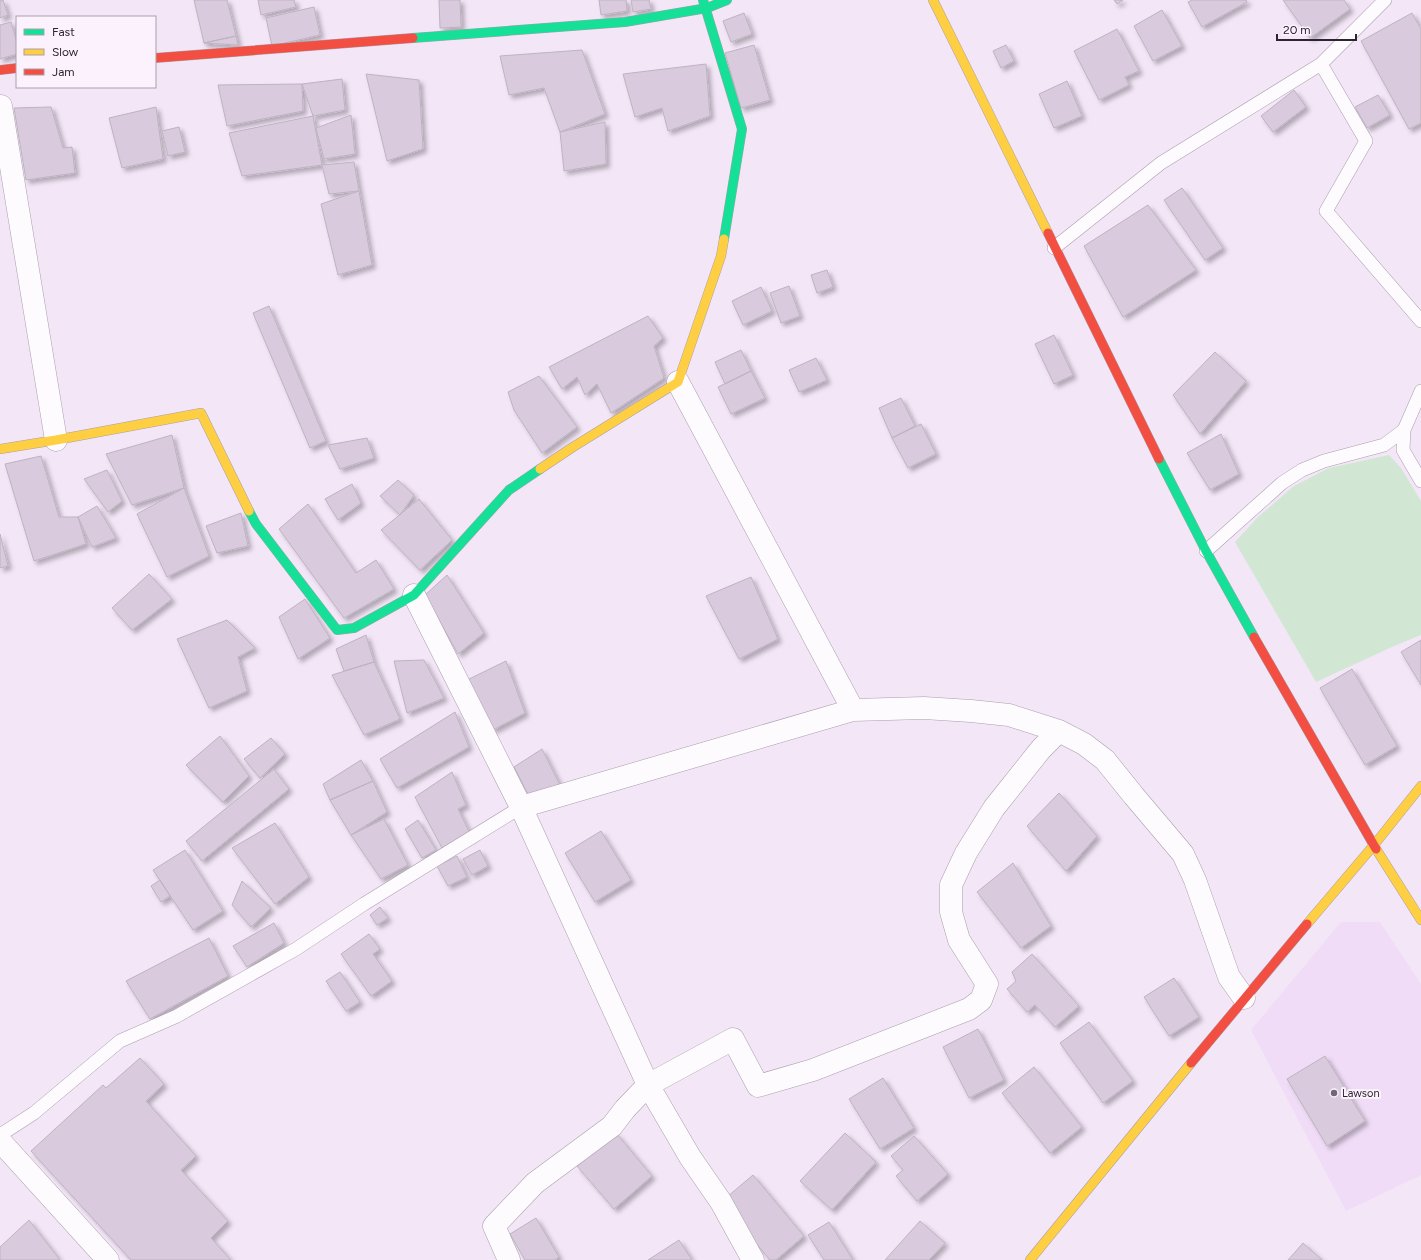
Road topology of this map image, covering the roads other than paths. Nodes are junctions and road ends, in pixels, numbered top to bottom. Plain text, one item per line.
1 (727, 0) edge
2 (933, 0) edge
3 (1385, 0) edge
4 (705, 4) edge
5 (156, 58) edge
6 (1321, 64) junction
7 (16, 68) edge
8 (0, 70) edge
9 (1, 106) edge
10 (1054, 248) junction
11 (1421, 321) edge
12 (678, 382) junction
13 (1421, 391) edge
14 (1404, 430) junction
15 (56, 440) junction
16 (0, 450) edge
17 (1421, 481) edge
18 (1206, 551) junction
19 (414, 595) junction
20 (852, 710) junction
21 (1059, 731) junction
22 (1421, 786) edge
23 (521, 807) junction
24 (1374, 845) junction
25 (1421, 920) edge
26 (1244, 998) junction
27 (648, 1085) junction
28 (0, 1135) edge
29 (0, 1141) edge
30 (108, 1260) edge
31 (509, 1260) edge
32 (753, 1260) edge
33 (1030, 1260) edge

1 - 4 street
2 - 10 street
3 - 6 lane
4 - 5 street
4 - 12 street
6 - 10 lane
6 - 11 lane
7 - 8 street
9 - 15 street
10 - 18 street
12 - 19 street
12 - 20 street
13 - 14 lane
14 - 17 lane
14 - 18 lane
15 - 16 street
15 - 19 street
18 - 24 street
19 - 23 street
20 - 21 street
20 - 23 street
21 - 26 street
21 - 27 street
22 - 24 street
23 - 27 street
23 - 28 lane
24 - 25 street
24 - 26 street
26 - 33 street
27 - 31 street
27 - 32 street
29 - 30 street

